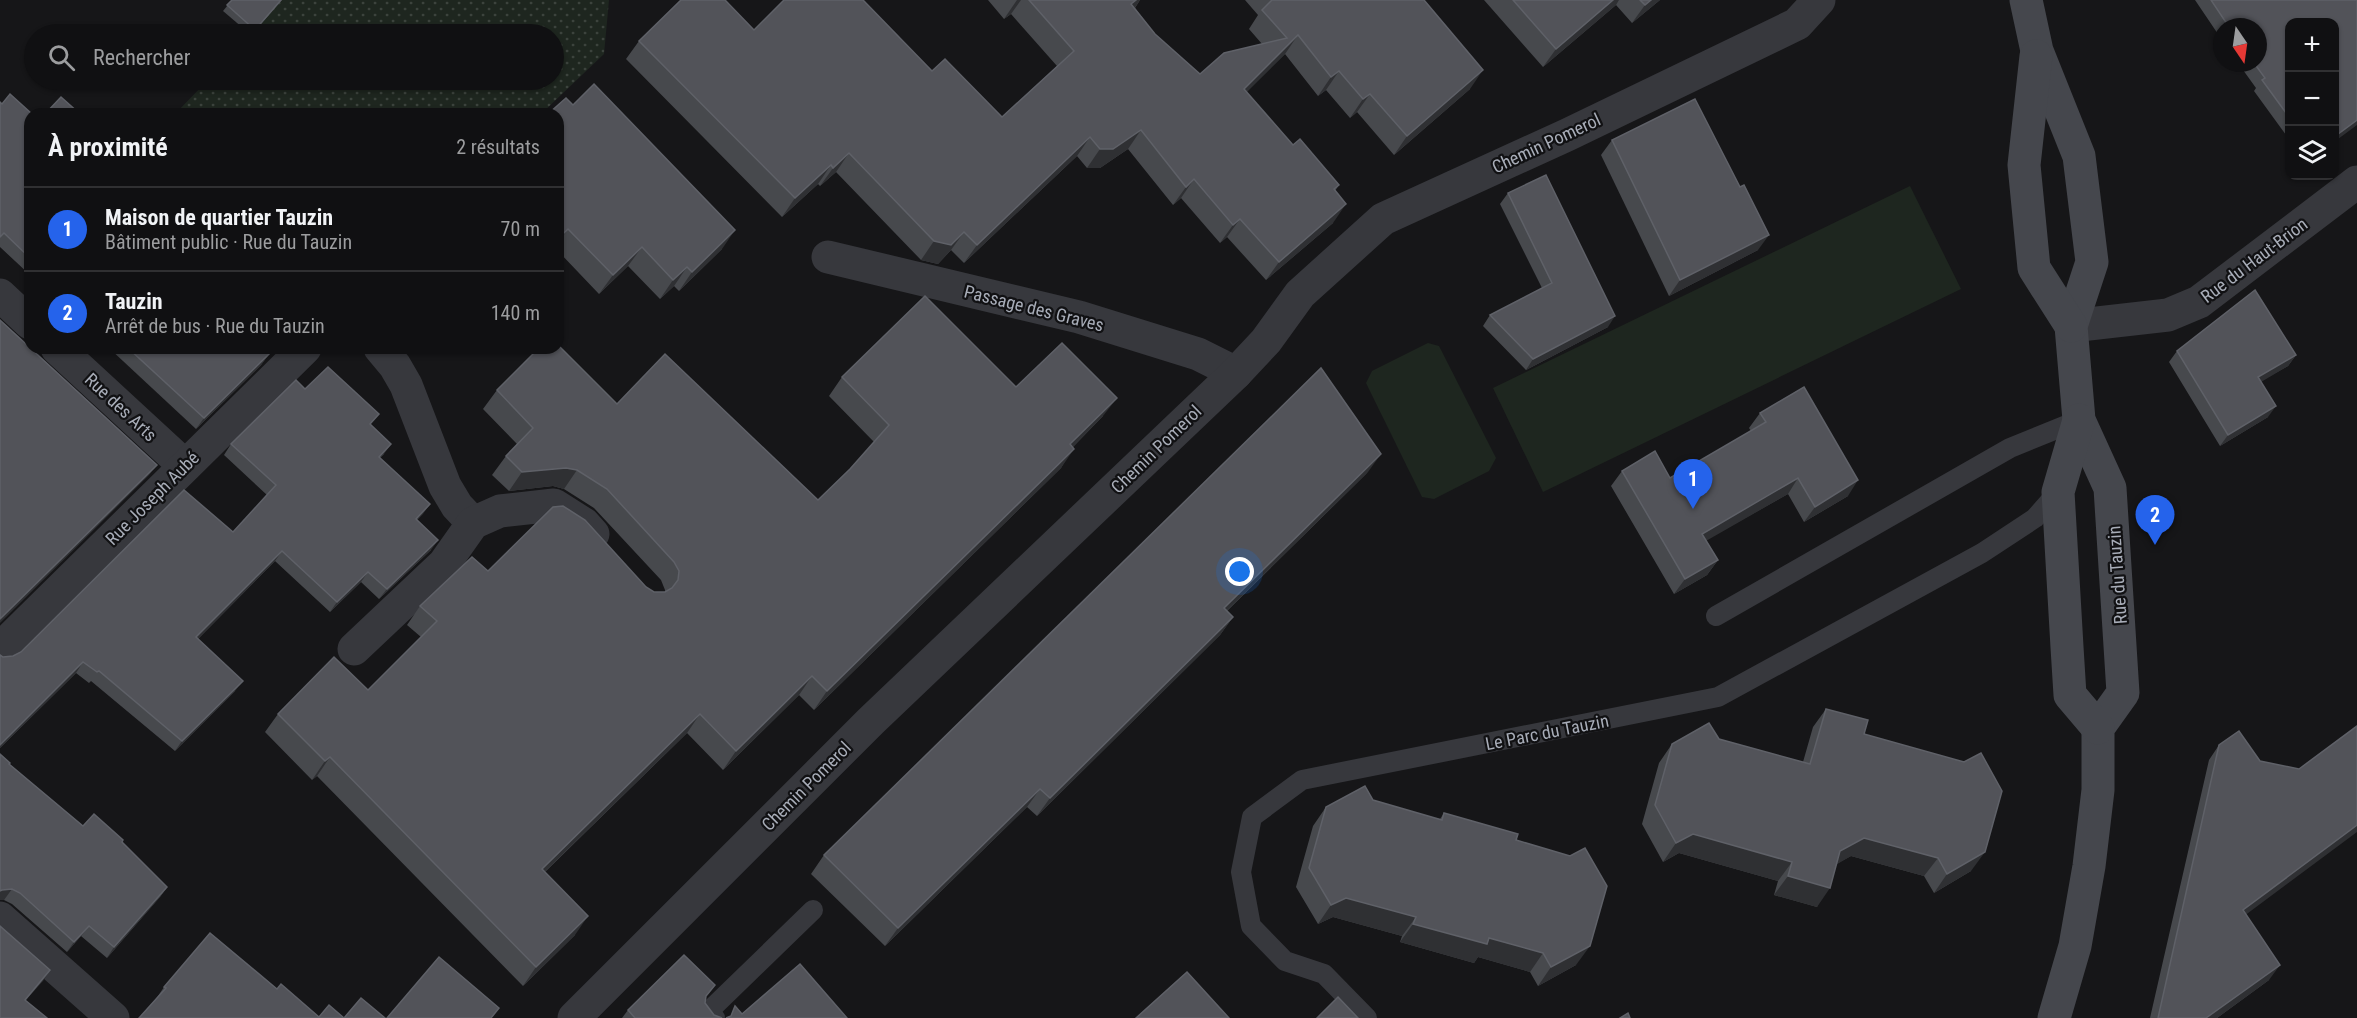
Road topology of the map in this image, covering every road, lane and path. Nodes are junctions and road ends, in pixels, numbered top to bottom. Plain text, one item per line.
1 (1819, 0) edge
2 (2026, 0) edge
3 (2037, 51) junction
4 (2357, 182) edge
5 (828, 257) dead end
6 (0, 295) edge
7 (24, 317) edge
8 (2071, 326) junction
9 (64, 354) edge
10 (299, 354) edge
11 (385, 354) edge
12 (1236, 373) junction
13 (2079, 420) junction
14 (185, 466) junction
15 (2058, 492) junction
16 (473, 524) junction
17 (615, 558) edge
18 (1716, 616) dead end
19 (0, 649) edge
20 (354, 649) dead end
21 (2098, 729) junction
22 (813, 910) dead end
23 (0, 918) edge
24 (103, 1015) edge
25 (574, 1018) edge
26 (715, 1018) edge
27 (1366, 1018) edge
28 (2054, 1018) edge

1 - 12 street, Chemin Pomerol
2 - 3 street, Rue du Tauzin
3 - 8 street, Rue du Tauzin
3 - 8 street, Rue du Tauzin
4 - 8 street, Rue du Haut-Brion
5 - 12 street, Passage des Graves
6 - 7 street
8 - 13 street, Rue du Tauzin
9 - 14 street, Rue des Arts
10 - 14 street, Rue Joseph Aubé
11 - 16 street
12 - 25 street, Chemin Pomerol
13 - 15 street, Rue du Tauzin
13 - 18 lane
13 - 21 street, Rue du Tauzin
14 - 19 street, Rue Joseph Aubé
15 - 21 street, Rue du Tauzin
15 - 27 lane, Le Parc du Tauzin
16 - 17 street
16 - 20 street
21 - 28 street
22 - 26 lane
23 - 24 street

